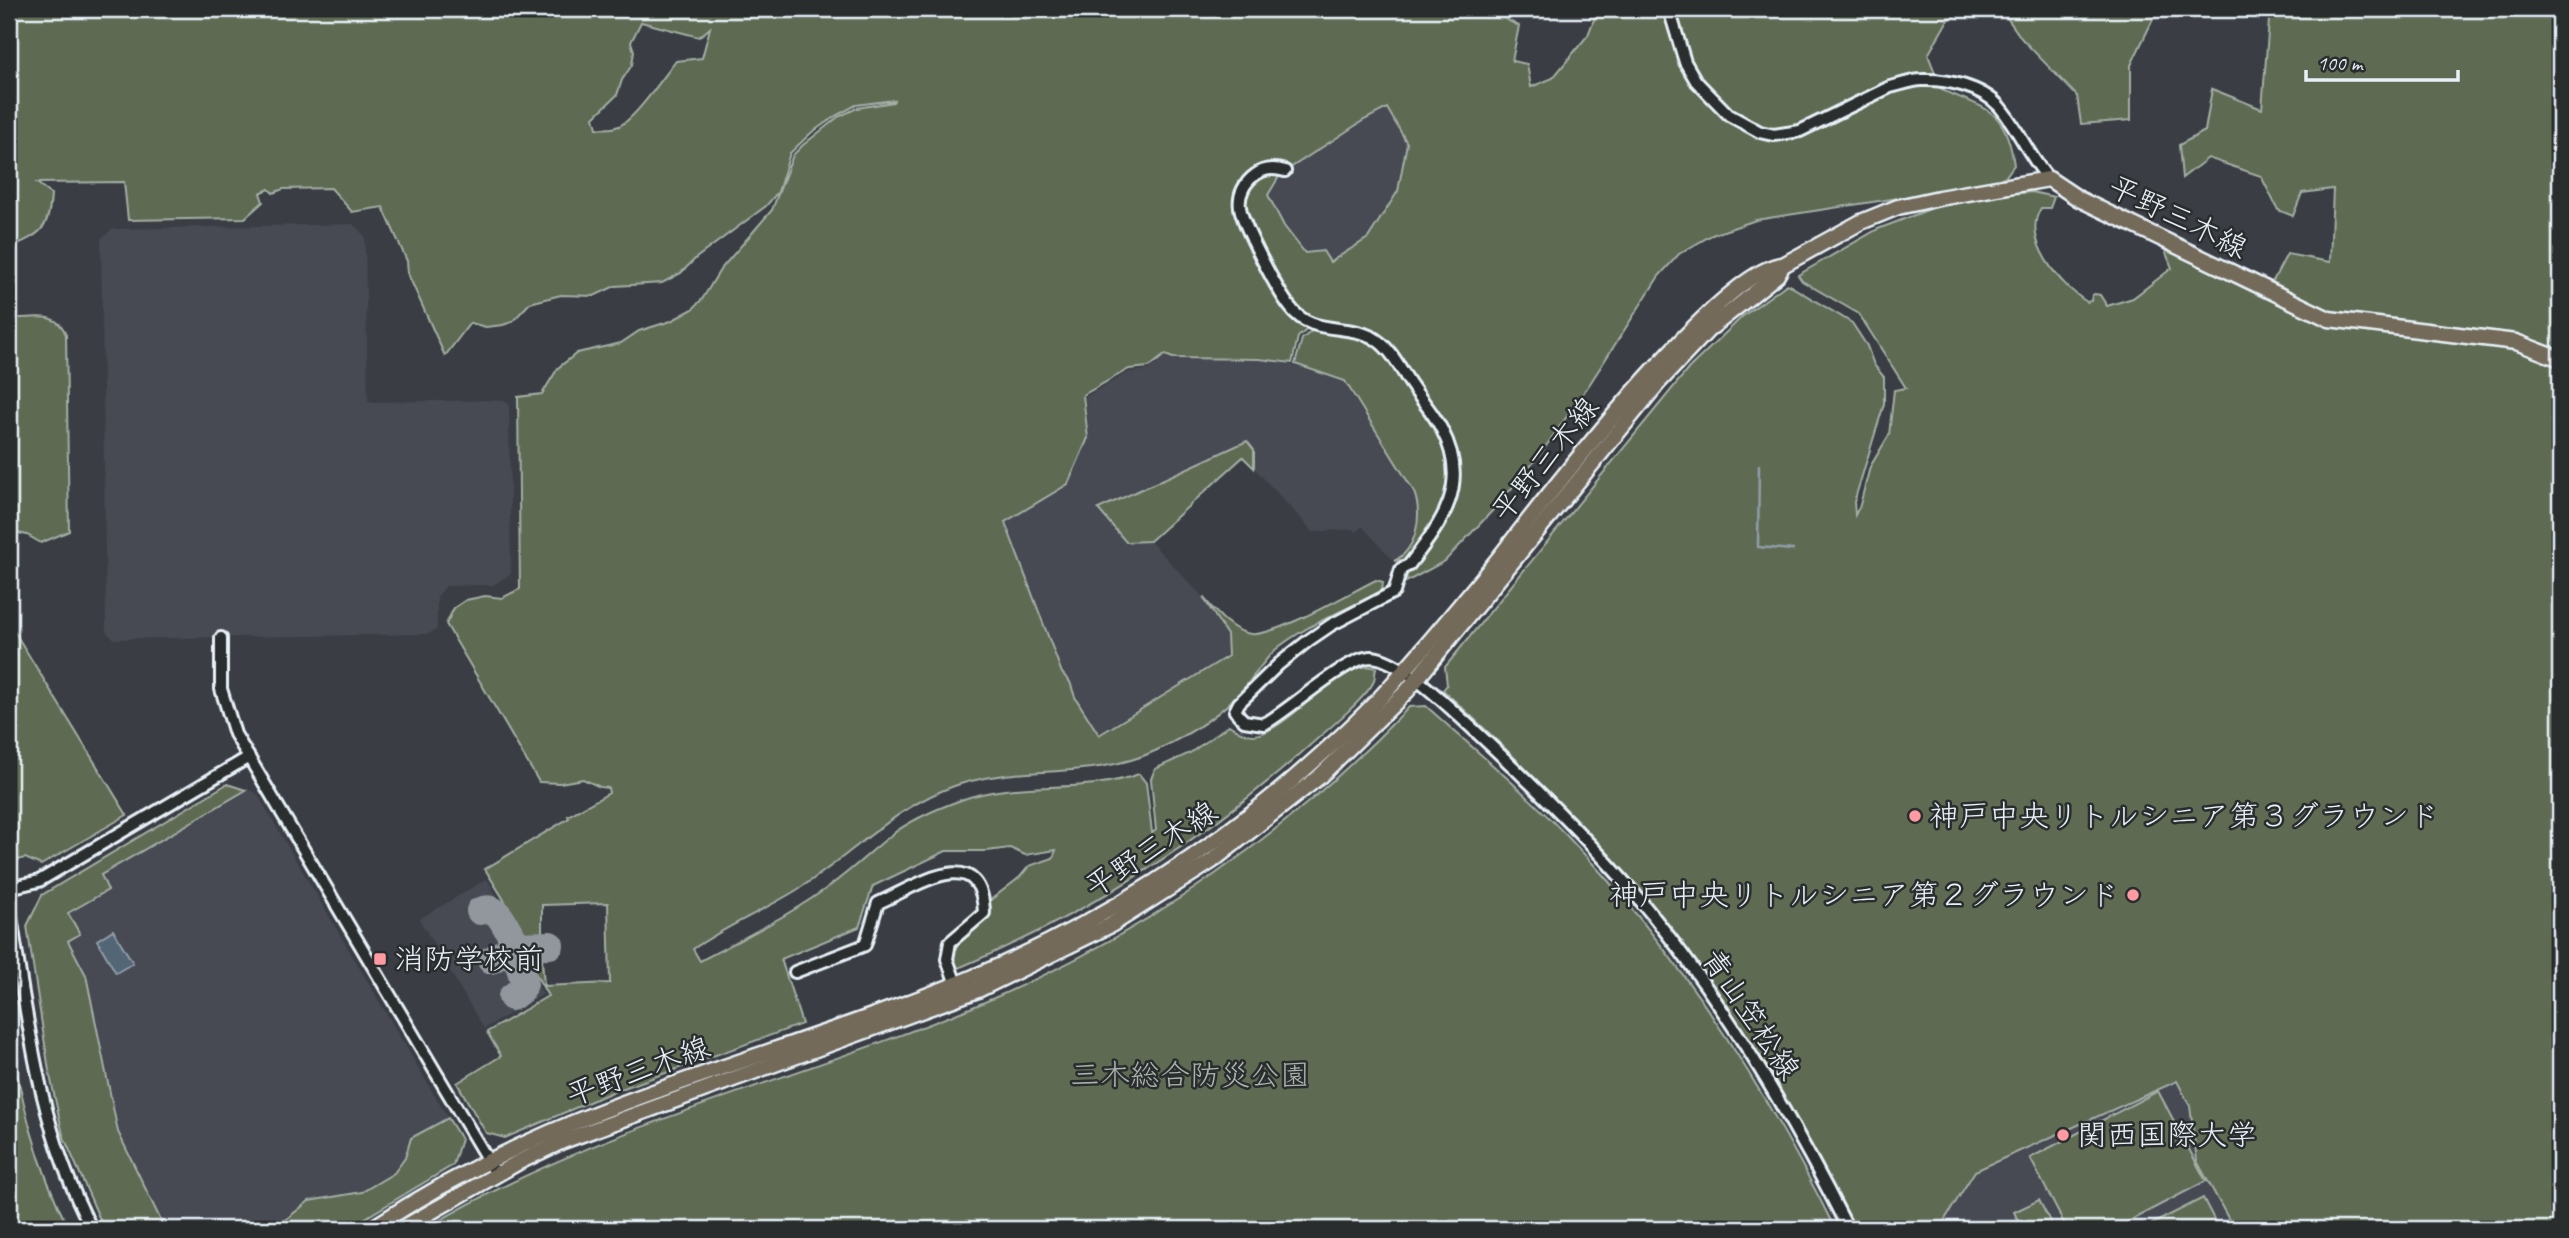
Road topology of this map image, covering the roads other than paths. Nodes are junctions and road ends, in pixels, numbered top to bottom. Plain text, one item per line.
1 (1669, 9) edge
2 (1285, 171) dead end
3 (2049, 179) junction
4 (2560, 359) edge
5 (221, 638) dead end
6 (1410, 676) junction
7 (249, 757) junction
8 (9, 888) edge
9 (9, 904) edge
10 (795, 972) dead end
11 (956, 984) junction
12 (489, 1161) junction
13 (496, 1174) junction
14 (92, 1229) edge
15 (371, 1229) edge
16 (401, 1229) edge
17 (1848, 1229) edge

1 - 3 street
2 - 6 street, 青山笠松線
3 - 4 main road, 平野三木線
3 - 6 main road, 平野三木線
5 - 7 street
6 - 11 main road, 平野三木線
6 - 13 main road, 平野三木線
6 - 17 street, 青山笠松線
7 - 8 street
7 - 12 street
9 - 14 street
10 - 11 street
11 - 12 main road, 平野三木線
12 - 13 street
12 - 15 main road, 平野三木線
13 - 16 main road, 平野三木線

